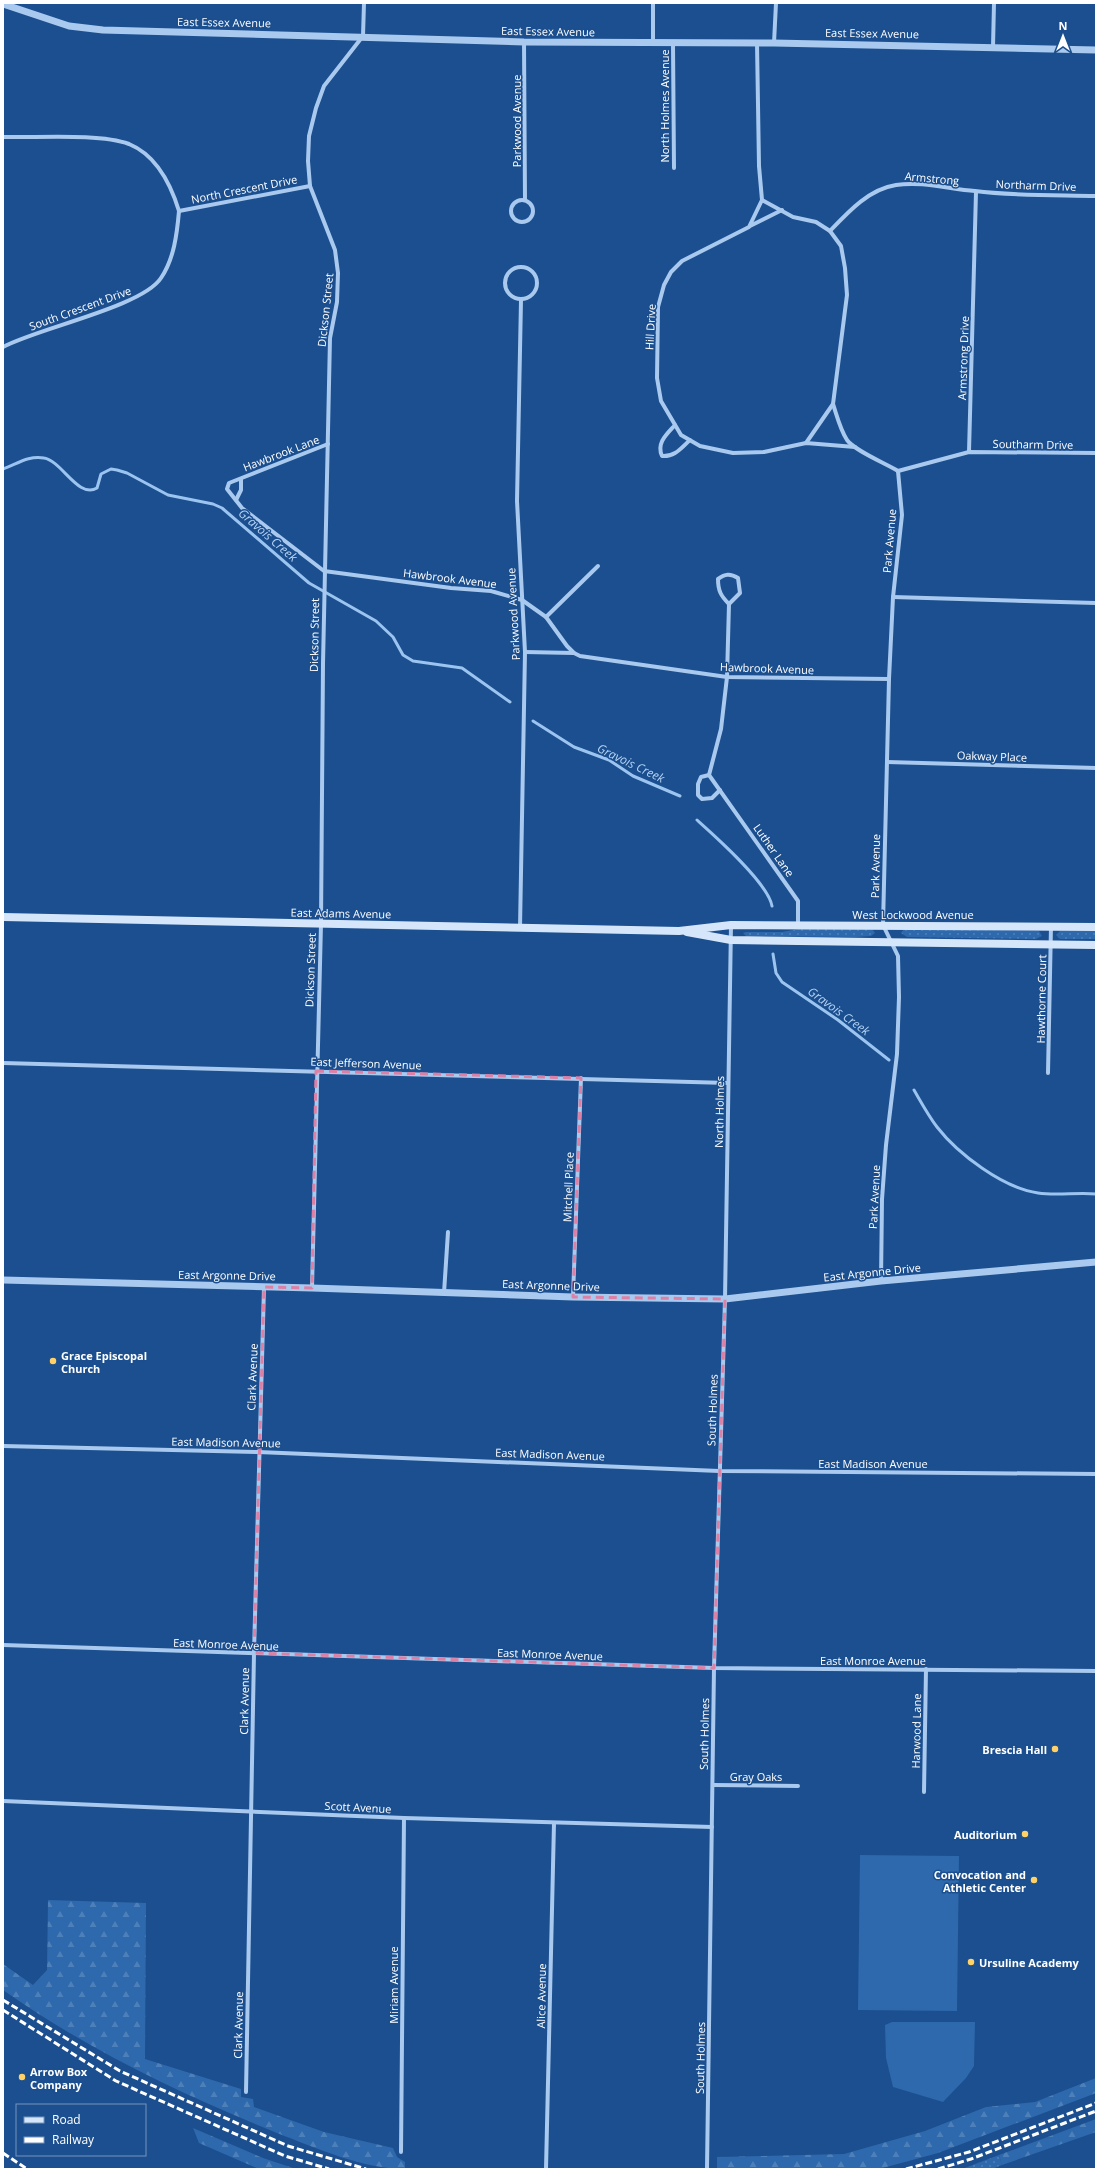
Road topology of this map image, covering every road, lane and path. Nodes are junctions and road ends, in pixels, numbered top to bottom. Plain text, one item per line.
1 (364, 3) edge
2 (652, 3) edge
3 (776, 3) edge
4 (994, 3) edge
5 (3, 4) edge
6 (363, 36) junction
7 (524, 42) junction
8 (652, 43) junction
9 (757, 43) junction
10 (774, 43) junction
11 (673, 44) junction
12 (993, 47) junction
13 (1096, 50) edge
14 (3, 137) edge
15 (674, 168) dead end
16 (310, 186) junction
17 (976, 192) junction
18 (1096, 196) edge
19 (525, 200) junction
20 (762, 200) junction
21 (782, 210) junction
22 (179, 211) junction
23 (749, 227) junction
24 (830, 231) junction
25 (521, 300) junction
26 (3, 346) edge
27 (834, 404) junction
28 (675, 425) junction
29 (690, 440) junction
30 (806, 443) junction
31 (328, 444) junction
32 (855, 447) junction
33 (969, 452) junction
34 (1096, 453) edge
35 (898, 471) junction
36 (241, 478) junction
37 (236, 500) junction
38 (598, 566) dead end
39 (324, 572) junction
40 (893, 597) junction
41 (522, 600) junction
42 (1096, 603) edge
43 (729, 604) junction
44 (546, 617) junction
45 (525, 652) junction
46 (574, 653) junction
47 (727, 677) junction
48 (889, 680) junction
49 (887, 762) junction
50 (1096, 768) edge
51 (710, 775) junction
52 (720, 790) junction
53 (3, 917) edge
54 (320, 924) junction
55 (730, 924) junction
56 (798, 924) junction
57 (883, 925) junction
58 (1051, 926) junction
59 (1096, 927) edge
60 (520, 928) junction
61 (679, 931) junction
62 (731, 940) junction
63 (892, 942) junction
64 (1050, 945) junction
65 (1096, 945) edge
66 (3, 1063) edge
67 (316, 1071) junction
68 (1048, 1073) dead end
69 (581, 1078) junction
70 (728, 1083) junction
71 (448, 1232) dead end
72 (1096, 1262) edge
73 (3, 1280) edge
74 (881, 1281) junction
75 (264, 1287) junction
76 (312, 1288) junction
77 (444, 1293) junction
78 (573, 1297) junction
79 (724, 1299) junction
80 (3, 1446) edge
81 (258, 1452) junction
82 (719, 1470) junction
83 (1096, 1474) edge
84 (3, 1645) edge
85 (254, 1654) junction
86 (714, 1668) junction
87 (926, 1669) junction
88 (1096, 1671) edge
89 (713, 1785) junction
90 (798, 1786) dead end
91 (924, 1792) dead end
92 (3, 1801) edge
93 (251, 1811) junction
94 (404, 1818) junction
95 (554, 1823) junction
96 (712, 1827) junction
97 (246, 2092) dead end
98 (401, 2152) dead end
99 (546, 2169) edge
100 (707, 2169) edge

1 - 6 street
2 - 8 street
3 - 10 street
4 - 12 street
5 - 6 street, East Essex Avenue
6 - 7 street, East Essex Avenue
6 - 16 street, Dickson Street
7 - 8 street, East Essex Avenue
7 - 19 street, Parkwood Avenue
8 - 11 street, East Essex Avenue
9 - 10 street, East Essex Avenue
9 - 11 street, East Essex Avenue
9 - 20 street
10 - 12 street, East Essex Avenue
11 - 15 street, North Holmes Avenue
12 - 13 street, East Essex Avenue
14 - 22 street, North Crescent Drive
16 - 22 street, North Crescent Drive
16 - 31 street, Dickson Street
17 - 18 street, Northarm Drive
17 - 24 street, Armstrong
17 - 33 street, Armstrong Drive
19 - 19 street, Parkwood Avenue
20 - 21 street, Hill Drive
20 - 23 street
21 - 23 street, Hill Drive
21 - 24 street, Hill Drive
22 - 26 street, South Crescent Drive
23 - 28 street, Hill Drive
24 - 27 street, Hill Drive
25 - 25 street
25 - 41 street, Parkwood Avenue
27 - 30 street, Hill Drive
27 - 32 street, Hill Drive
28 - 29 street, Hill Drive
28 - 29 street
29 - 30 street, Hill Drive
30 - 32 street, Hill Drive
31 - 36 street, Hawbrook Lane
31 - 39 street, Dickson Street
32 - 35 street, Hill Drive
33 - 34 street, Southarm Drive
33 - 35 street
35 - 40 street, Park Avenue
36 - 37 street, Hawbrook Lane
36 - 37 street, Hawbrook Lane
37 - 39 street, Hawbrook Lane
38 - 44 street
39 - 41 street, Hawbrook Avenue
39 - 54 street, Dickson Street
40 - 42 street
40 - 48 street, Park Avenue
41 - 44 street, Hawbrook Avenue
41 - 45 street, Parkwood Avenue
43 - 43 street
43 - 47 street
44 - 46 street, Hawbrook Avenue
45 - 46 street, Hawbrook Avenue
45 - 60 street, Parkwood Avenue
46 - 47 street, Hawbrook Avenue
47 - 48 street, Hawbrook Avenue
47 - 51 street
48 - 49 street, Park Avenue
49 - 50 street, Oakway Place
49 - 57 street, Park Avenue
51 - 52 street, Luther Lane
51 - 52 street
52 - 56 street, Luther Lane
53 - 54 main road, East Adams Avenue
54 - 60 main road, East Adams Avenue
54 - 67 street, Dickson Street
55 - 56 main road, West Lockwood Avenue
55 - 61 main road, East Adams Avenue
55 - 62 street, North Holmes
56 - 57 main road, West Lockwood Avenue
57 - 58 main road, West Lockwood Avenue
57 - 63 street, Park Avenue
58 - 59 main road, West Lockwood Avenue
58 - 64 street, Hawthorne Court
60 - 61 main road, East Adams Avenue
61 - 62 main road, East Adams Avenue
62 - 63 main road
62 - 70 street, North Holmes
63 - 64 main road
63 - 74 street, Park Avenue
64 - 65 main road
64 - 68 street, Hawthorne Court
66 - 67 street, East Jefferson Avenue
67 - 69 street, East Jefferson Avenue
67 - 76 street, Dickson Street
69 - 70 street, East Jefferson Avenue
69 - 78 street, Mitchell Place
70 - 79 street, North Holmes
71 - 77 street
72 - 74 street, East Argonne Drive
73 - 75 street, East Argonne Drive
74 - 79 street, East Argonne Drive
75 - 76 street, East Argonne Drive
75 - 81 street, Clark Avenue
76 - 77 street, East Argonne Drive
77 - 78 street, East Argonne Drive
78 - 79 street, East Argonne Drive
79 - 82 street, South Holmes
80 - 81 street, East Madison Avenue
81 - 82 street, East Madison Avenue
81 - 85 street, Clark Avenue
82 - 83 street, East Madison Avenue
82 - 86 street, South Holmes
84 - 85 street, East Monroe Avenue
85 - 86 street, East Monroe Avenue
85 - 93 street, Clark Avenue
86 - 87 street, East Monroe Avenue
86 - 89 street, South Holmes
87 - 88 street, East Monroe Avenue
87 - 91 street, Harwood Lane
89 - 90 street, Gray Oaks
89 - 96 street, South Holmes
92 - 93 street, Scott Avenue
93 - 94 street, Scott Avenue
93 - 97 street, Clark Avenue
94 - 95 street, Scott Avenue
94 - 98 street, Miriam Avenue
95 - 96 street, Scott Avenue
95 - 99 street, Alice Avenue
96 - 100 street, South Holmes

